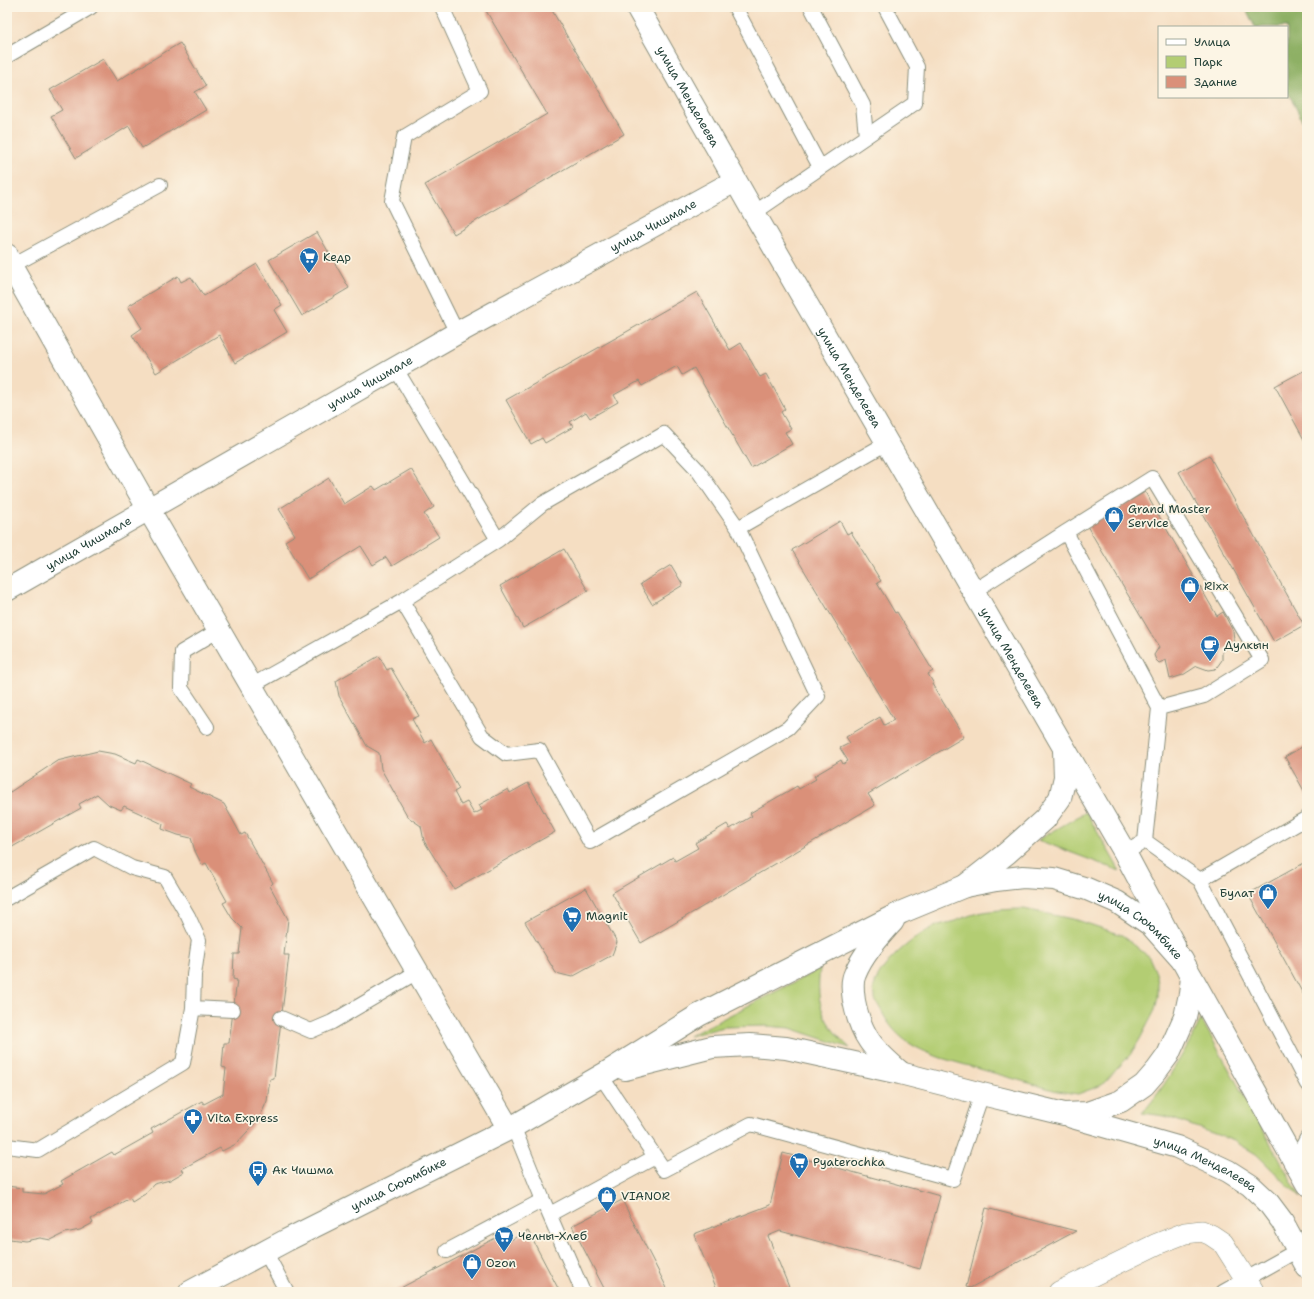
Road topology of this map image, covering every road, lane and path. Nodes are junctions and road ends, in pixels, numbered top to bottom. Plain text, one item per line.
1 (92, 7) edge
2 (442, 7) edge
3 (637, 7) edge
4 (735, 7) edge
5 (811, 7) edge
6 (885, 7) edge
7 (7, 56) edge
8 (866, 136) junction
9 (820, 167) junction
10 (735, 181) junction
11 (160, 186) dead end
12 (754, 213) junction
13 (9, 261) edge
14 (457, 333) junction
15 (396, 369) junction
16 (887, 443) junction
17 (149, 510) junction
18 (738, 528) junction
19 (1066, 532) junction
20 (498, 540) junction
21 (7, 590) edge
22 (974, 591) junction
23 (402, 601) junction
24 (219, 630) junction
25 (251, 686) junction
26 (1159, 708) junction
27 (207, 728) dead end
28 (1064, 747) junction
29 (1307, 818) edge
30 (1145, 841) junction
31 (1125, 853) junction
32 (1200, 880) junction
33 (964, 886) junction
34 (7, 898) edge
35 (902, 912) junction
36 (1187, 969) junction
37 (417, 972) junction
38 (193, 1008) junction
39 (233, 1010) dead end
40 (281, 1018) dead end
41 (900, 1073) junction
42 (603, 1075) junction
43 (1307, 1084) edge
44 (982, 1094) junction
45 (1064, 1114) junction
46 (511, 1127) junction
47 (1307, 1138) edge
48 (7, 1146) edge
49 (655, 1157) junction
50 (1295, 1161) junction
51 (1307, 1184) edge
52 (543, 1200) junction
53 (550, 1214) junction
54 (447, 1251) dead end
55 (266, 1253) junction
56 (1304, 1258) edge
57 (1250, 1285) edge
58 (190, 1292) edge
59 (287, 1292) edge
60 (584, 1292) edge
61 (1059, 1292) edge
62 (1223, 1292) edge

1 - 7 lane
2 - 14 lane
3 - 10 street, улица Менделеева
4 - 9 lane
5 - 8 lane
6 - 8 lane
8 - 9 lane
9 - 12 lane
10 - 12 street, улица Менделеева
10 - 14 street, улица Чишмале
11 - 13 lane
12 - 16 street, улица Менделеева
13 - 17 street
14 - 15 street, улица Чишмале
15 - 17 street, улица Чишмале
15 - 20 lane
16 - 18 lane
16 - 22 street, улица Менделеева
17 - 21 street, улица Чишмале
17 - 24 street
18 - 20 lane
18 - 23 lane
19 - 22 lane
19 - 26 lane
19 - 26 lane
20 - 23 lane
22 - 28 street, улица Менделеева
23 - 25 lane
24 - 25 street
24 - 27 lane
25 - 37 street
26 - 30 lane
28 - 31 street, улица Менделеева
28 - 33 street
29 - 32 lane
30 - 31 lane
30 - 32 lane
31 - 36 street, улица Менделеева
32 - 43 lane
33 - 35 street, улица Сююмбике
33 - 36 street, улица Сююмбике
34 - 38 lane
35 - 41 street, улица Сююмбике
35 - 42 street
36 - 45 street, улица Сююмбике
36 - 50 street
37 - 40 lane
37 - 46 street
38 - 39 lane
38 - 48 lane
41 - 42 street
41 - 44 street, улица Сююмбике
42 - 46 street, улица Сююмбике
42 - 49 lane
44 - 45 street, улица Сююмбике
44 - 49 lane
45 - 56 street, улица Менделеева
46 - 52 lane
46 - 55 street, улица Сююмбике
47 - 50 lane
49 - 53 lane
50 - 51 street
52 - 53 lane
52 - 54 lane
53 - 60 lane
55 - 58 street, улица Сююмбике
55 - 59 lane
56 - 57 lane
57 - 61 street
57 - 62 lane

